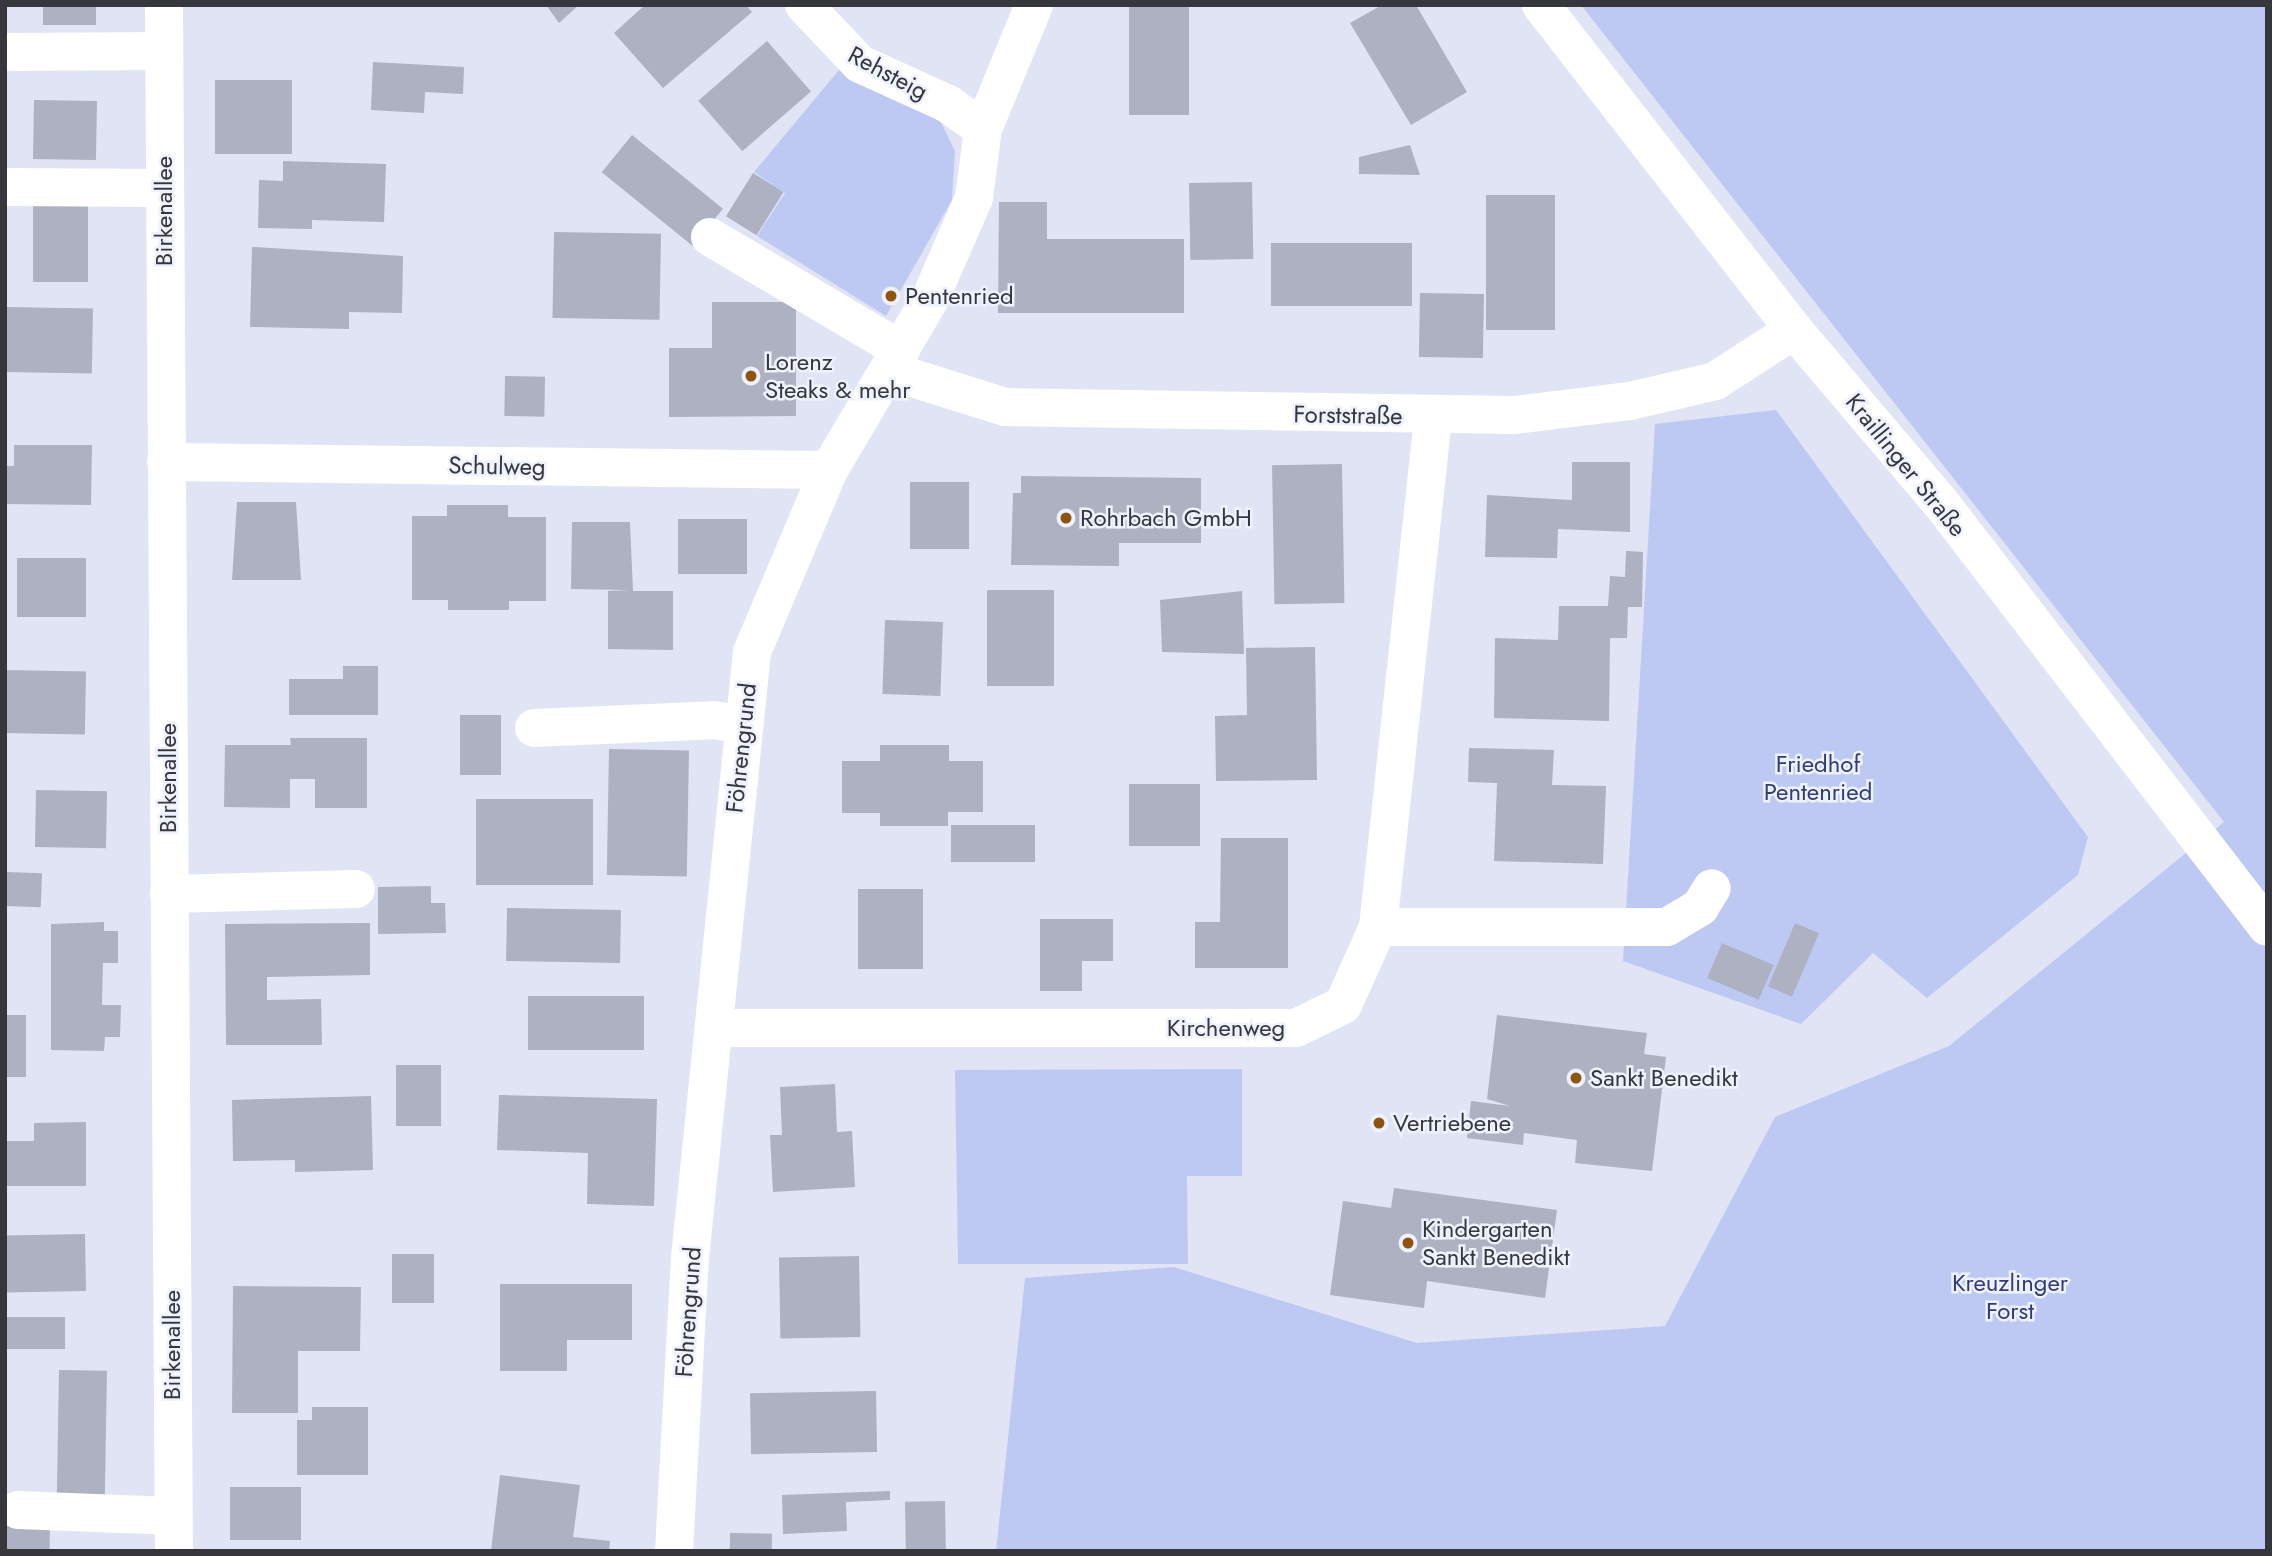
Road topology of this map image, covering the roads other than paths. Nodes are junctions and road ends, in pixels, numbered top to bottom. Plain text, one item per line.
1 (164, 5) edge
2 (804, 5) edge
3 (1034, 5) edge
4 (1541, 5) edge
5 (164, 51) junction
6 (5, 52) edge
7 (983, 129) junction
8 (5, 187) edge
9 (163, 188) junction
10 (710, 237) dead end
11 (1794, 330) junction
12 (896, 361) junction
13 (1433, 418) junction
14 (166, 462) junction
15 (829, 470) junction
16 (741, 725) junction
17 (534, 728) dead end
18 (1712, 888) dead end
19 (356, 889) dead end
20 (169, 894) junction
21 (1378, 927) junction
22 (2267, 927) edge
23 (715, 1028) junction
24 (18, 1510) dead end
25 (174, 1533) edge
26 (674, 1551) edge

1 - 5 street, Birkenallee
2 - 7 street, Rehsteig
3 - 7 street, Föhrengrund
4 - 11 street, Kraillinger Straße
5 - 6 street
5 - 9 street, Birkenallee
7 - 12 street, Föhrengrund
8 - 9 street
9 - 14 street, Birkenallee
10 - 12 street, Forststraße
11 - 13 street, Forststraße
11 - 22 street, Kraillinger Straße
12 - 13 street, Forststraße
12 - 15 street, Föhrengrund
13 - 21 street, Kirchenweg
14 - 15 street, Schulweg
14 - 20 street, Birkenallee
15 - 16 street, Föhrengrund
16 - 17 street
16 - 23 street, Föhrengrund
18 - 21 street
19 - 20 street
20 - 25 street, Birkenallee
21 - 23 street, Kirchenweg
23 - 26 street, Föhrengrund
24 - 25 street

